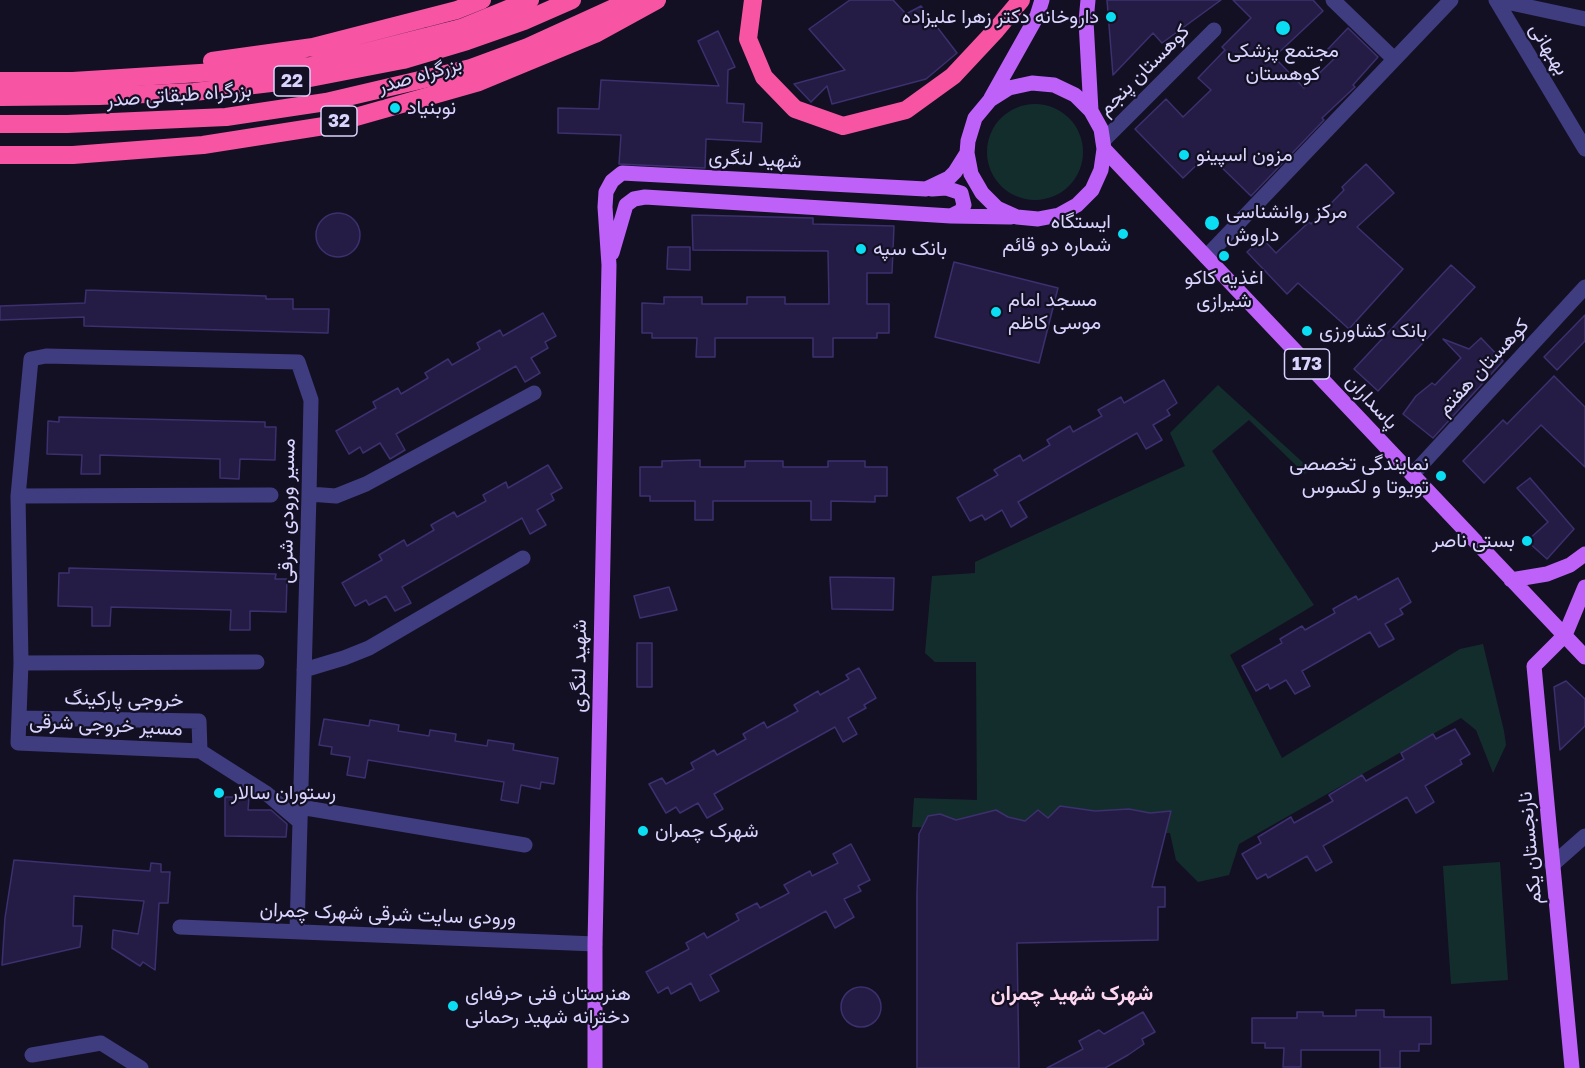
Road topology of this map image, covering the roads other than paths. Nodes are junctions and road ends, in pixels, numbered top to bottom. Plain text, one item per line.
1 (482, 0) edge
2 (530, 0) edge
3 (572, 0) edge
4 (631, 0) edge
5 (657, 0) edge
6 (753, 0) edge
7 (1021, 0) edge
8 (1042, 0) edge
9 (1088, 0) edge
10 (1334, 0) edge
11 (1451, 0) edge
12 (1497, 0) edge
13 (1585, 19) edge
14 (1214, 30) dead end
15 (1394, 59) junction
16 (0, 81) edge
17 (73, 81) junction
18 (0, 97) edge
19 (990, 100) junction
20 (1091, 111) junction
21 (0, 124) edge
22 (1103, 145) junction
23 (1585, 150) edge
24 (967, 153) junction
25 (0, 155) edge
26 (926, 189) junction
27 (951, 216) junction
28 (1017, 217) junction
29 (1206, 257) junction
30 (609, 265) junction
31 (1585, 287) edge
32 (31, 359) joint
33 (534, 393) dead end
34 (1412, 475) junction
35 (309, 494) junction
36 (271, 495) dead end
37 (18, 496) junction
38 (1585, 554) edge
39 (523, 558) dead end
40 (1511, 579) junction
41 (1585, 587) edge
42 (1564, 636) junction
43 (1585, 657) edge
44 (257, 662) dead end
45 (21, 663) junction
46 (304, 670) junction
47 (19, 718) junction
48 (200, 751) junction
49 (300, 814) junction
50 (1585, 836) edge
51 (525, 845) dead end
52 (1552, 865) junction
53 (180, 927) dead end
54 (297, 932) junction
55 (595, 944) junction
56 (32, 1055) dead end
57 (141, 1068) edge
58 (595, 1068) edge
59 (1572, 1068) edge

1 - 17 highway
2 - 17 highway, بزرگراه صدر
3 - 18 highway, بزرگراه طبقاتی صدر / 22, bridge
4 - 21 highway, بزرگراه طبقاتی صدر / 22, bridge
5 - 25 highway, بزرگراه صدر / 32
6 - 7 highway
8 - 19 main road
9 - 20 main road
10 - 15 street
11 - 15 street
12 - 13 street
12 - 23 street, بهبهانی
14 - 22 street, کوهستان پنجم
15 - 29 street
16 - 17 highway, بزرگراه صدر
19 - 20 main road
19 - 24 main road
20 - 22 main road
22 - 28 main road
22 - 29 main road, پاسداران / 173
24 - 26 main road
24 - 28 main road
26 - 27 main road
26 - 30 main road, شهید لنگری
27 - 28 main road, شهید لنگری
27 - 30 main road, شهید لنگری
29 - 34 main road, پاسداران / 173
30 - 55 main road, شهید لنگری
31 - 34 street, کوهستان هفتم
32 - 35 street, مسیر ورودی شرقی
32 - 37 street, مسیر خروجی شرقی
33 - 35 street
34 - 40 main road, پاسداران / 173
35 - 46 street, مسیر ورودی شرقی
36 - 37 street
37 - 45 street, مسیر خروجی شرقی
38 - 40 main road
39 - 46 street
40 - 42 main road, پاسداران / 173
41 - 42 main road
42 - 43 main road, پاسداران / 173
42 - 52 main road, نارنجستان یکم
44 - 45 street
45 - 47 street, مسیر خروجی شرقی
46 - 49 street, مسیر ورودی شرقی
47 - 48 street, مسیر خروجی شرقی
47 - 48 street, خروجی پارکینگ
48 - 49 street, مسیر خروجی شرقی
49 - 51 street
49 - 54 street, مسیر ورودی شرقی
50 - 52 street
52 - 59 main road, نارنجستان یکم
53 - 54 street, ورودی سایت شرقی شهرک چمران
54 - 55 street, ورودی سایت شرقی شهرک چمران
55 - 58 main road, شهید لنگری
56 - 57 street

